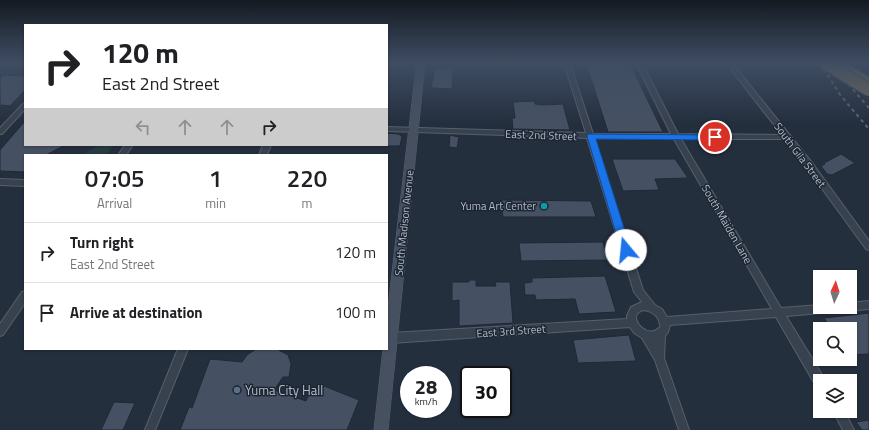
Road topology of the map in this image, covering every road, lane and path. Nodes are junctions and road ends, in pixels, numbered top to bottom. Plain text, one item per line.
1 (419, 83) edge
2 (574, 83) edge
3 (649, 83) edge
4 (745, 83) edge
5 (858, 83) edge
6 (869, 90) edge
7 (24, 106) edge
8 (388, 129) edge
9 (415, 130) junction
10 (0, 132) edge
11 (591, 136) junction
12 (787, 137) junction
13 (676, 138) junction
14 (0, 182) edge
15 (24, 183) edge
16 (869, 247) edge
17 (639, 292) junction
18 (24, 296) edge
19 (869, 305) edge
20 (857, 306) edge
21 (651, 307) junction
22 (634, 309) junction
23 (813, 310) edge
24 (779, 313) junction
25 (665, 321) junction
26 (632, 323) junction
27 (0, 332) edge
28 (645, 335) junction
29 (660, 335) junction
30 (390, 338) junction
31 (183, 350) edge
32 (659, 358) junction
33 (815, 374) edge
34 (842, 418) edge
35 (150, 430) edge
36 (381, 430) edge
37 (684, 430) edge
38 (849, 430) edge

1 - 9 street, South Madison Avenue
2 - 11 street
3 - 13 street, South Maiden Lane
4 - 12 street, South Gila Street
5 - 6 highway, bridge
7 - 10 street
8 - 9 street, East 2nd Street
9 - 11 street, East 2nd Street
9 - 30 street, South Madison Avenue
11 - 13 street, East 2nd Street
11 - 17 street
12 - 13 street, East 2nd Street
12 - 16 street, South Gila Street
13 - 24 street, South Maiden Lane
14 - 15 street
17 - 21 street
17 - 22 street
18 - 27 street
19 - 20 street
21 - 22 street
21 - 25 street
22 - 26 street
23 - 24 street
24 - 25 street
24 - 33 street, South Maiden Lane
25 - 29 street
26 - 28 street
26 - 30 street, East 3rd Street
28 - 29 street
28 - 32 street
29 - 32 street
30 - 36 street, South Madison Avenue
31 - 35 street
32 - 37 street
34 - 38 street

